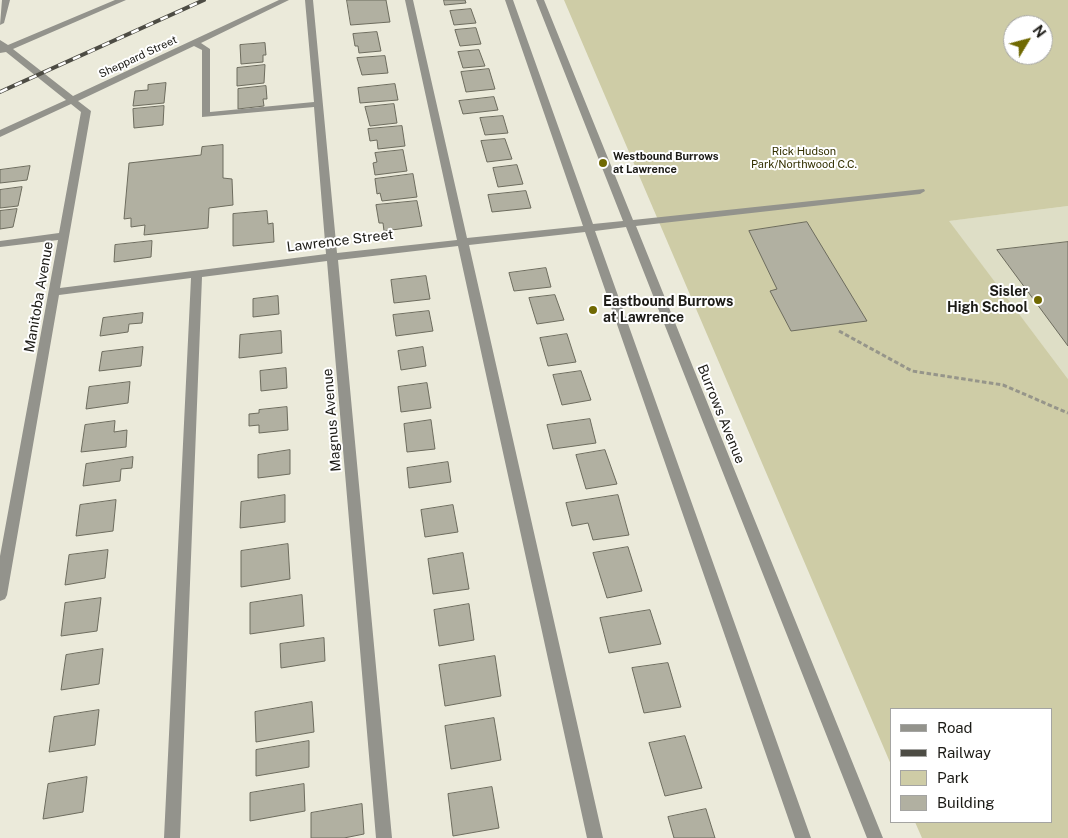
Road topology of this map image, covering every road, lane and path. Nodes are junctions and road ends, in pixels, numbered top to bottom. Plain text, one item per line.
1 (6, 0) edge
2 (122, 0) edge
3 (285, 0) edge
4 (309, 0) edge
5 (409, 0) edge
6 (509, 0) edge
7 (540, 0) edge
8 (0, 23) edge
9 (195, 43) junction
10 (3, 48) edge
11 (72, 101) junction
12 (319, 104) junction
13 (0, 134) edge
14 (920, 191) dead end
15 (628, 223) junction
16 (588, 228) junction
17 (65, 236) junction
18 (464, 242) junction
19 (0, 244) edge
20 (332, 257) junction
21 (196, 274) junction
22 (55, 292) junction
23 (839, 331) dead end
24 (1068, 413) edge
25 (0, 595) edge
26 (172, 838) edge
27 (384, 838) edge
28 (595, 838) edge
29 (803, 838) edge
30 (874, 838) edge

1 - 8 street
2 - 10 street
3 - 9 street, Sheppard Street
4 - 12 street, Magnus Avenue
5 - 18 street
6 - 16 street
7 - 15 street, Burrows Avenue
9 - 11 street, Sheppard Street
9 - 12 street
10 - 11 street, Manitoba Avenue
11 - 13 street, Sheppard Street
11 - 17 street, Manitoba Avenue
12 - 20 street, Magnus Avenue
14 - 15 street, Lawrence Street
15 - 16 street, Lawrence Street
15 - 30 street, Burrows Avenue
16 - 18 street, Lawrence Street
16 - 29 street
17 - 19 street
17 - 22 street, Manitoba Avenue
18 - 20 street, Lawrence Street
18 - 28 street
20 - 21 street, Lawrence Street
20 - 27 street, Magnus Avenue
21 - 22 street, Lawrence Street
21 - 26 street
22 - 25 street, Manitoba Avenue
23 - 24 path

